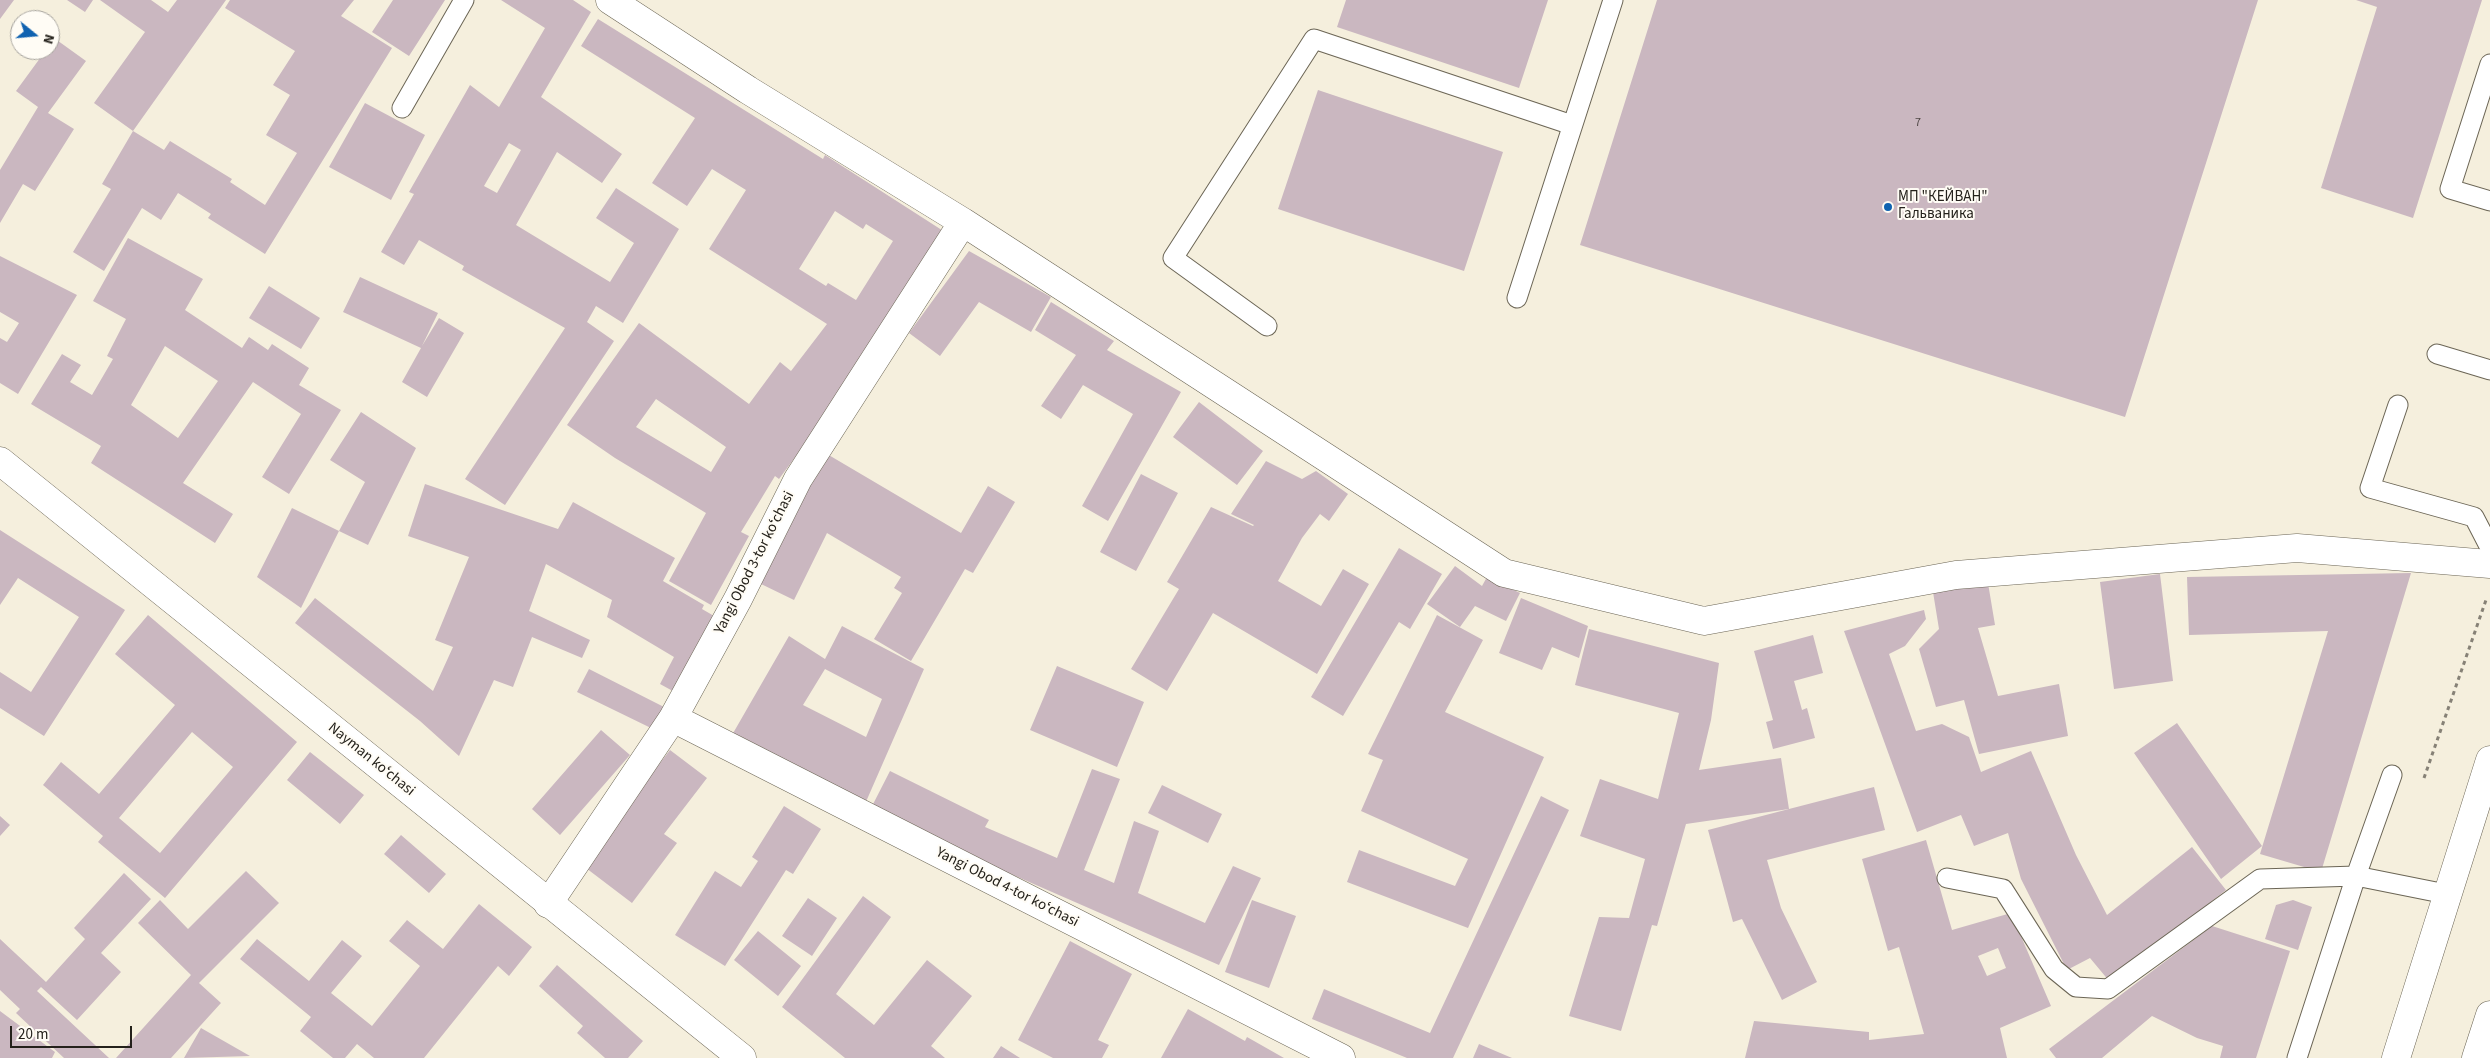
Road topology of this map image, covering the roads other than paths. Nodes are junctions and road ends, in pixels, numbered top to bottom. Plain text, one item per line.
1 (464, 0) edge
2 (610, 0) edge
3 (1613, 0) edge
4 (2490, 64) edge
5 (402, 108) dead end
6 (1572, 125) junction
7 (2490, 201) edge
8 (964, 222) junction
9 (1517, 298) dead end
10 (1267, 326) dead end
11 (2437, 354) dead end
12 (2490, 370) edge
13 (2398, 405) dead end
14 (0, 461) edge
15 (2490, 548) edge
16 (2490, 564) edge
17 (673, 718) junction
18 (2490, 760) edge
19 (2392, 775) dead end
20 (2356, 876) junction
21 (1947, 878) dead end
22 (2446, 894) junction
23 (548, 904) junction
24 (2490, 1015) edge
25 (742, 1058) edge
26 (1341, 1058) edge
27 (2297, 1058) edge
28 (2396, 1058) edge
29 (2476, 1058) edge

1 - 5 lane
2 - 8 street
3 - 6 lane
4 - 7 lane
6 - 9 lane
6 - 10 lane
8 - 16 street
8 - 17 street, Yangi Obod 3-tor koʻchasi
11 - 12 lane
13 - 15 lane
14 - 23 street, Nayman koʻchasi
17 - 23 street, Yangi Obod 3-tor koʻchasi
17 - 26 street, Yangi Obod 4-tor koʻchasi
18 - 22 street
19 - 20 lane
20 - 21 lane
20 - 22 lane
20 - 27 lane
22 - 28 street
23 - 25 street, Nayman koʻchasi
24 - 29 street

